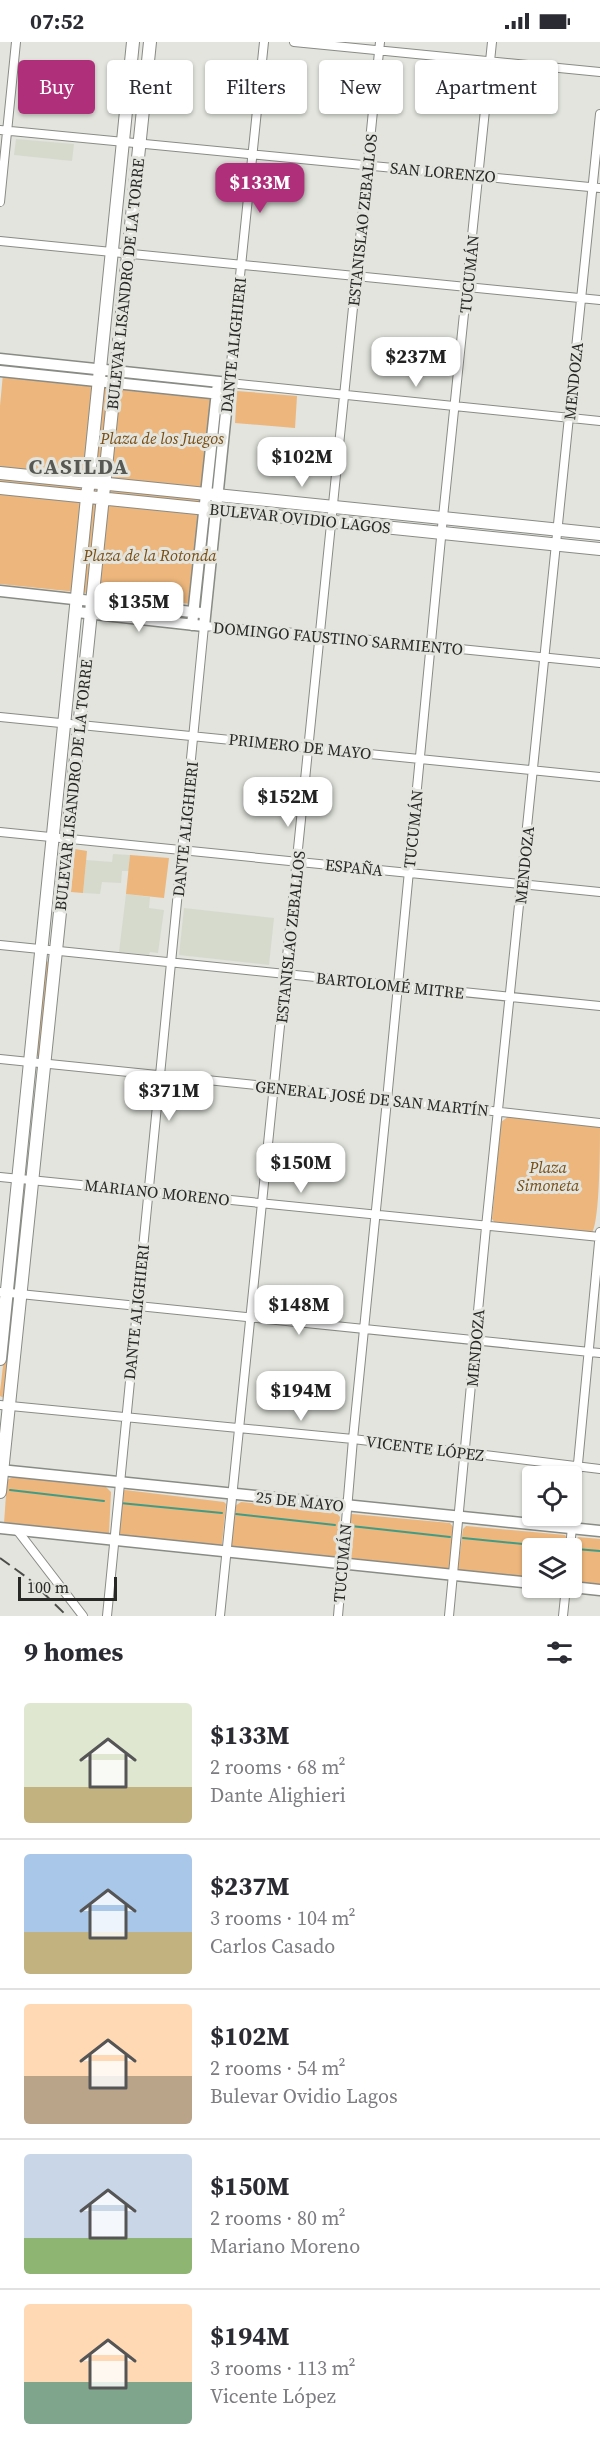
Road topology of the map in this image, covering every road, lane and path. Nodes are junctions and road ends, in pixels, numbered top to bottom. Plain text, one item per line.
1 (16, 42) edge
2 (133, 42) edge
3 (150, 42) edge
4 (264, 42) edge
5 (294, 42) edge
6 (492, 42) edge
7 (380, 46) edge
8 (483, 60) edge
9 (490, 60) edge
10 (558, 68) edge
11 (600, 72) edge
12 (485, 114) edge
13 (600, 114) edge
14 (4, 130) edge
15 (123, 142) junction
16 (139, 144) junction
17 (253, 154) junction
18 (368, 165) junction
19 (479, 176) junction
20 (596, 187) edge
21 (0, 202) edge
22 (0, 242) edge
23 (111, 253) junction
24 (128, 254) junction
25 (242, 264) junction
26 (357, 276) junction
27 (468, 286) junction
28 (581, 298) junction
29 (600, 300) edge
30 (0, 358) edge
31 (0, 371) edge
32 (99, 376) junction
33 (114, 378) junction
34 (225, 387) junction
35 (216, 394) junction
36 (344, 394) junction
37 (456, 405) junction
38 (569, 418) junction
39 (600, 421) edge
40 (0, 473) edge
41 (88, 482) junction
42 (104, 484) junction
43 (0, 488) edge
44 (212, 495) junction
45 (86, 496) junction
46 (103, 498) junction
47 (333, 507) junction
48 (210, 509) junction
49 (442, 517) junction
50 (332, 521) junction
51 (558, 530) junction
52 (441, 532) junction
53 (600, 534) edge
54 (556, 544) junction
55 (600, 549) edge
56 (0, 591) edge
57 (77, 606) junction
58 (91, 607) junction
59 (199, 612) junction
60 (192, 625) junction
61 (204, 626) junction
62 (321, 634) junction
63 (432, 645) junction
64 (545, 657) junction
65 (600, 663) edge
66 (0, 717) edge
67 (66, 724) junction
68 (79, 725) junction
69 (194, 736) junction
70 (309, 748) junction
71 (420, 759) junction
72 (534, 771) junction
73 (600, 777) edge
74 (0, 832) edge
75 (53, 837) junction
76 (67, 839) junction
77 (183, 849) junction
78 (298, 861) junction
79 (409, 872) junction
80 (522, 884) junction
81 (600, 892) edge
82 (0, 945) edge
83 (41, 950) junction
84 (56, 951) junction
85 (172, 962) junction
86 (286, 974) junction
87 (398, 985) junction
88 (511, 997) junction
89 (600, 1006) edge
90 (0, 1059) edge
91 (30, 1063) junction
92 (44, 1064) junction
93 (160, 1075) junction
94 (275, 1087) junction
95 (387, 1100) junction
96 (498, 1112) junction
97 (600, 1123) edge
98 (0, 1177) edge
99 (19, 1179) junction
100 (32, 1180) junction
101 (149, 1191) junction
102 (262, 1203) junction
103 (375, 1213) junction
104 (486, 1227) junction
105 (600, 1232) edge
106 (600, 1237) edge
107 (4, 1293) edge
108 (20, 1295) junction
109 (137, 1306) junction
110 (249, 1319) junction
111 (364, 1328) junction
112 (476, 1341) junction
113 (590, 1352) junction
114 (600, 1353) edge
115 (0, 1359) edge
116 (4, 1406) edge
117 (126, 1417) junction
118 (239, 1429) junction
119 (352, 1439) junction
120 (465, 1453) junction
121 (578, 1466) joint
122 (582, 1467) edge
123 (600, 1469) edge
124 (1, 1470) edge
125 (119, 1482) junction
126 (0, 1492) edge
127 (232, 1494) junction
128 (347, 1505) junction
129 (460, 1517) junction
130 (0, 1528) edge
131 (572, 1528) junction
132 (17, 1530) junction
133 (600, 1531) edge
134 (571, 1538) edge
135 (114, 1540) junction
136 (226, 1551) junction
137 (341, 1563) junction
138 (454, 1575) junction
139 (522, 1582) edge
140 (582, 1588) edge
141 (600, 1590) edge
142 (565, 1598) edge
143 (83, 1616) edge
144 (107, 1616) edge
145 (220, 1616) edge
146 (338, 1616) edge
147 (449, 1616) edge
148 (563, 1616) edge

1 - 14 street
2 - 15 main road, BULEVAR LISANDRO DE LA TORRE
3 - 16 main road, BULEVAR LISANDRO DE LA TORRE
4 - 17 street, DANTE ALIGHIERI
5 - 7 street
6 - 9 street, TUCUMÁN
7 - 8 street
7 - 18 street, ESTANISLAO ZEBALLOS
10 - 11 street
12 - 19 street, TUCUMÁN
13 - 20 street, MENDOZA
14 - 15 street, SAN LORENZO
14 - 21 street
15 - 16 street, SAN LORENZO
15 - 23 main road, BULEVAR LISANDRO DE LA TORRE
16 - 17 street, SAN LORENZO
16 - 24 main road, BULEVAR LISANDRO DE LA TORRE
17 - 18 street, SAN LORENZO
17 - 25 street, DANTE ALIGHIERI
18 - 19 street, SAN LORENZO
18 - 26 street, ESTANISLAO ZEBALLOS
19 - 20 street, SAN LORENZO
19 - 27 street, TUCUMÁN
20 - 28 street, MENDOZA
22 - 23 street
23 - 24 street
23 - 32 main road, BULEVAR LISANDRO DE LA TORRE
24 - 25 street
24 - 33 main road, BULEVAR LISANDRO DE LA TORRE
25 - 26 street
25 - 34 street, DANTE ALIGHIERI
26 - 27 street
26 - 36 street, ESTANISLAO ZEBALLOS
27 - 28 street
27 - 37 street, TUCUMÁN
28 - 29 street
28 - 38 street, MENDOZA
30 - 32 street
31 - 32 street
32 - 33 street
32 - 41 main road, BULEVAR LISANDRO DE LA TORRE
33 - 34 street
33 - 35 street
33 - 42 main road, BULEVAR LISANDRO DE LA TORRE
34 - 35 street
34 - 36 street
34 - 44 street, DANTE ALIGHIERI
35 - 44 street, DANTE ALIGHIERI
36 - 37 street
36 - 47 street, ESTANISLAO ZEBALLOS
37 - 38 street
37 - 49 street, TUCUMÁN
38 - 39 street
38 - 51 street, MENDOZA
40 - 41 main road, BULEVAR OVIDIO LAGOS
41 - 42 main road, BULEVAR OVIDIO LAGOS
41 - 45 main road, BULEVAR LISANDRO DE LA TORRE
42 - 44 main road, BULEVAR OVIDIO LAGOS
42 - 46 main road, BULEVAR LISANDRO DE LA TORRE
43 - 45 main road, BULEVAR OVIDIO LAGOS
44 - 47 main road, BULEVAR OVIDIO LAGOS
44 - 48 street, DANTE ALIGHIERI
45 - 46 main road, BULEVAR OVIDIO LAGOS
45 - 57 main road, BULEVAR LISANDRO DE LA TORRE
46 - 48 main road, BULEVAR OVIDIO LAGOS
46 - 58 main road, BULEVAR LISANDRO DE LA TORRE
47 - 49 main road, BULEVAR OVIDIO LAGOS
47 - 50 street, ESTANISLAO ZEBALLOS
48 - 50 main road, BULEVAR OVIDIO LAGOS
48 - 59 street, DANTE ALIGHIERI
49 - 51 main road, BULEVAR OVIDIO LAGOS
49 - 52 street, TUCUMÁN
50 - 52 main road, BULEVAR OVIDIO LAGOS
50 - 62 street, ESTANISLAO ZEBALLOS
51 - 53 main road, BULEVAR OVIDIO LAGOS
51 - 54 street, MENDOZA
52 - 54 main road, BULEVAR OVIDIO LAGOS
52 - 63 street, TUCUMÁN
54 - 55 main road, BULEVAR OVIDIO LAGOS
54 - 64 street, MENDOZA
56 - 57 street, DOMINGO FAUSTINO SARMIENTO
57 - 58 street, DOMINGO FAUSTINO SARMIENTO
57 - 67 main road, BULEVAR LISANDRO DE LA TORRE
58 - 59 street, DOMINGO FAUSTINO SARMIENTO
58 - 60 street, DOMINGO FAUSTINO SARMIENTO
58 - 68 main road, BULEVAR LISANDRO DE LA TORRE
59 - 60 street, DANTE ALIGHIERI
59 - 61 street, DANTE ALIGHIERI
60 - 61 street, DOMINGO FAUSTINO SARMIENTO
61 - 62 street, DOMINGO FAUSTINO SARMIENTO
61 - 69 street, DANTE ALIGHIERI
62 - 63 street, DOMINGO FAUSTINO SARMIENTO
62 - 70 street, ESTANISLAO ZEBALLOS
63 - 64 street, DOMINGO FAUSTINO SARMIENTO
63 - 71 street, TUCUMÁN
64 - 65 street, DOMINGO FAUSTINO SARMIENTO
64 - 72 street, MENDOZA
66 - 67 street, PRIMERO DE MAYO
67 - 68 street, PRIMERO DE MAYO
67 - 75 main road, BULEVAR LISANDRO DE LA TORRE
68 - 69 street, PRIMERO DE MAYO
68 - 76 main road, BULEVAR LISANDRO DE LA TORRE
69 - 70 street, PRIMERO DE MAYO
69 - 77 street, DANTE ALIGHIERI
70 - 71 street, PRIMERO DE MAYO
70 - 78 street, ESTANISLAO ZEBALLOS
71 - 72 street, PRIMERO DE MAYO
71 - 79 street, TUCUMÁN
72 - 73 street, PRIMERO DE MAYO
72 - 80 street, MENDOZA
74 - 75 street, ESPAÑA
75 - 76 street, ESPAÑA
75 - 83 main road, BULEVAR LISANDRO DE LA TORRE
76 - 77 street, ESPAÑA
76 - 84 main road, BULEVAR LISANDRO DE LA TORRE
77 - 78 street, ESPAÑA
77 - 85 street, DANTE ALIGHIERI
78 - 79 street, ESPAÑA
78 - 86 street, ESTANISLAO ZEBALLOS
79 - 80 street, ESPAÑA
79 - 87 street, TUCUMÁN
80 - 81 street, ESPAÑA
80 - 88 street, MENDOZA
82 - 83 street, BARTOLOMÉ MITRE
83 - 84 street, BARTOLOMÉ MITRE
83 - 91 main road, BULEVAR LISANDRO DE LA TORRE
84 - 85 street, BARTOLOMÉ MITRE
84 - 92 main road, BULEVAR LISANDRO DE LA TORRE
85 - 86 street, BARTOLOMÉ MITRE
85 - 93 street, DANTE ALIGHIERI
86 - 87 street, BARTOLOMÉ MITRE
86 - 94 street, ESTANISLAO ZEBALLOS
87 - 88 street, BARTOLOMÉ MITRE
87 - 95 street, TUCUMÁN
88 - 89 street, BARTOLOMÉ MITRE
88 - 96 street, MENDOZA
90 - 91 street, GENERAL JOSÉ DE SAN MARTÍN
91 - 92 street, GENERAL JOSÉ DE SAN MARTÍN
91 - 99 main road, BULEVAR LISANDRO DE LA TORRE
92 - 93 street, GENERAL JOSÉ DE SAN MARTÍN
92 - 100 main road, BULEVAR LISANDRO DE LA TORRE
93 - 94 street, GENERAL JOSÉ DE SAN MARTÍN
93 - 101 street, DANTE ALIGHIERI
94 - 95 street, GENERAL JOSÉ DE SAN MARTÍN
94 - 102 street, ESTANISLAO ZEBALLOS
95 - 96 street, GENERAL JOSÉ DE SAN MARTÍN
95 - 103 street, TUCUMÁN
96 - 97 street, GENERAL JOSÉ DE SAN MARTÍN
96 - 104 street, MENDOZA
98 - 99 street, MARIANO MORENO
99 - 100 street, MARIANO MORENO
99 - 107 main road, BULEVAR LISANDRO DE LA TORRE
100 - 101 street, MARIANO MORENO
100 - 108 main road, BULEVAR LISANDRO DE LA TORRE
101 - 102 street, MARIANO MORENO
101 - 109 street, DANTE ALIGHIERI
102 - 103 street, MARIANO MORENO
102 - 110 street, ESTANISLAO ZEBALLOS
103 - 104 street, MARIANO MORENO
103 - 111 street, TUCUMÁN
104 - 106 street, MARIANO MORENO
104 - 112 street, MENDOZA
105 - 106 street
106 - 113 street
107 - 108 street
107 - 115 main road, BULEVAR LISANDRO DE LA TORRE
108 - 109 street
108 - 116 main road, BULEVAR LISANDRO DE LA TORRE
109 - 110 street
109 - 117 street, DANTE ALIGHIERI
110 - 111 street
110 - 118 street, ESTANISLAO ZEBALLOS
111 - 112 street
111 - 119 street, TUCUMÁN
112 - 113 street
112 - 120 street, MENDOZA
113 - 114 street
113 - 121 street
116 - 117 street, VICENTE LÓPEZ
116 - 124 main road, BULEVAR LISANDRO DE LA TORRE
117 - 118 street, VICENTE LÓPEZ
117 - 125 street, DANTE ALIGHIERI
118 - 119 street, VICENTE LÓPEZ
118 - 127 street, ESTANISLAO ZEBALLOS
119 - 120 street, VICENTE LÓPEZ
119 - 128 street, TUCUMÁN
120 - 121 street, VICENTE LÓPEZ
120 - 129 street, MENDOZA
122 - 123 street, VICENTE LÓPEZ
124 - 125 street, 25 DE MAYO
124 - 126 main road, BULEVAR LISANDRO DE LA TORRE
125 - 127 street, 25 DE MAYO
125 - 135 street, DANTE ALIGHIERI
127 - 128 street, 25 DE MAYO
127 - 136 street, ESTANISLAO ZEBALLOS
128 - 129 street, 25 DE MAYO
128 - 137 street, TUCUMÁN
129 - 131 street, 25 DE MAYO
129 - 138 street, MENDOZA
130 - 132 street
131 - 133 street, 25 DE MAYO
131 - 134 street
132 - 135 street
132 - 143 street
135 - 136 street
135 - 144 street, DANTE ALIGHIERI
136 - 137 street
136 - 145 street, ESTANISLAO ZEBALLOS
137 - 138 street
137 - 146 street, TUCUMÁN
138 - 139 street
138 - 147 street, MENDOZA
140 - 141 street
142 - 148 street

